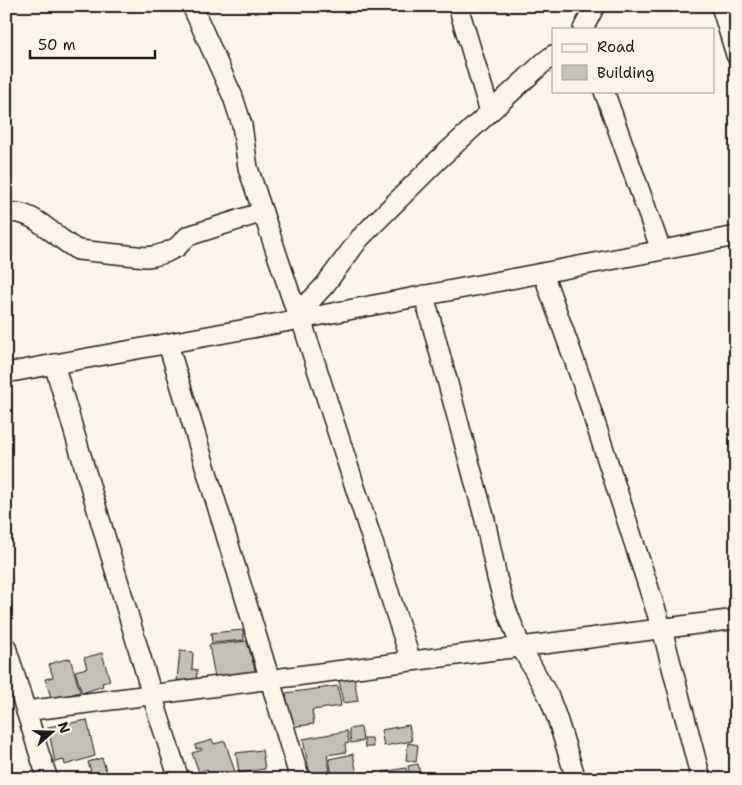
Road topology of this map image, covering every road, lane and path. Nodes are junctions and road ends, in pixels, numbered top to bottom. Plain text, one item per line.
1 (192, 6) edge
2 (458, 6) edge
3 (595, 6) edge
4 (721, 6) edge
5 (584, 28) edge
6 (736, 55) edge
7 (552, 56) edge
8 (604, 92) edge
9 (490, 112) junction
10 (263, 212) junction
11 (6, 213) edge
12 (736, 236) edge
13 (661, 250) junction
14 (543, 272) junction
15 (424, 295) junction
16 (298, 315) junction
17 (168, 344) junction
18 (54, 364) junction
19 (6, 373) edge
20 (736, 619) edge
21 (662, 628) junction
22 (6, 647) edge
23 (521, 647) junction
24 (411, 662) junction
25 (271, 680) junction
26 (152, 695) junction
27 (26, 711) junction
28 (48, 779) edge
29 (179, 779) edge
30 (300, 779) edge
31 (576, 779) edge
32 (701, 779) edge

1 - 10 street
2 - 9 street
3 - 5 street
4 - 6 street
7 - 9 street
8 - 13 street
9 - 16 street
10 - 11 street
10 - 16 street
12 - 13 street
13 - 14 street
14 - 15 street
14 - 21 street
15 - 16 street
15 - 23 street
16 - 17 street
16 - 24 street
17 - 18 street
17 - 25 street
18 - 19 street
18 - 26 street
20 - 21 street
21 - 23 street
21 - 32 street
22 - 27 street
23 - 24 street
23 - 31 street
24 - 25 street
25 - 26 street
25 - 30 street
26 - 27 street
26 - 29 street
27 - 28 street

